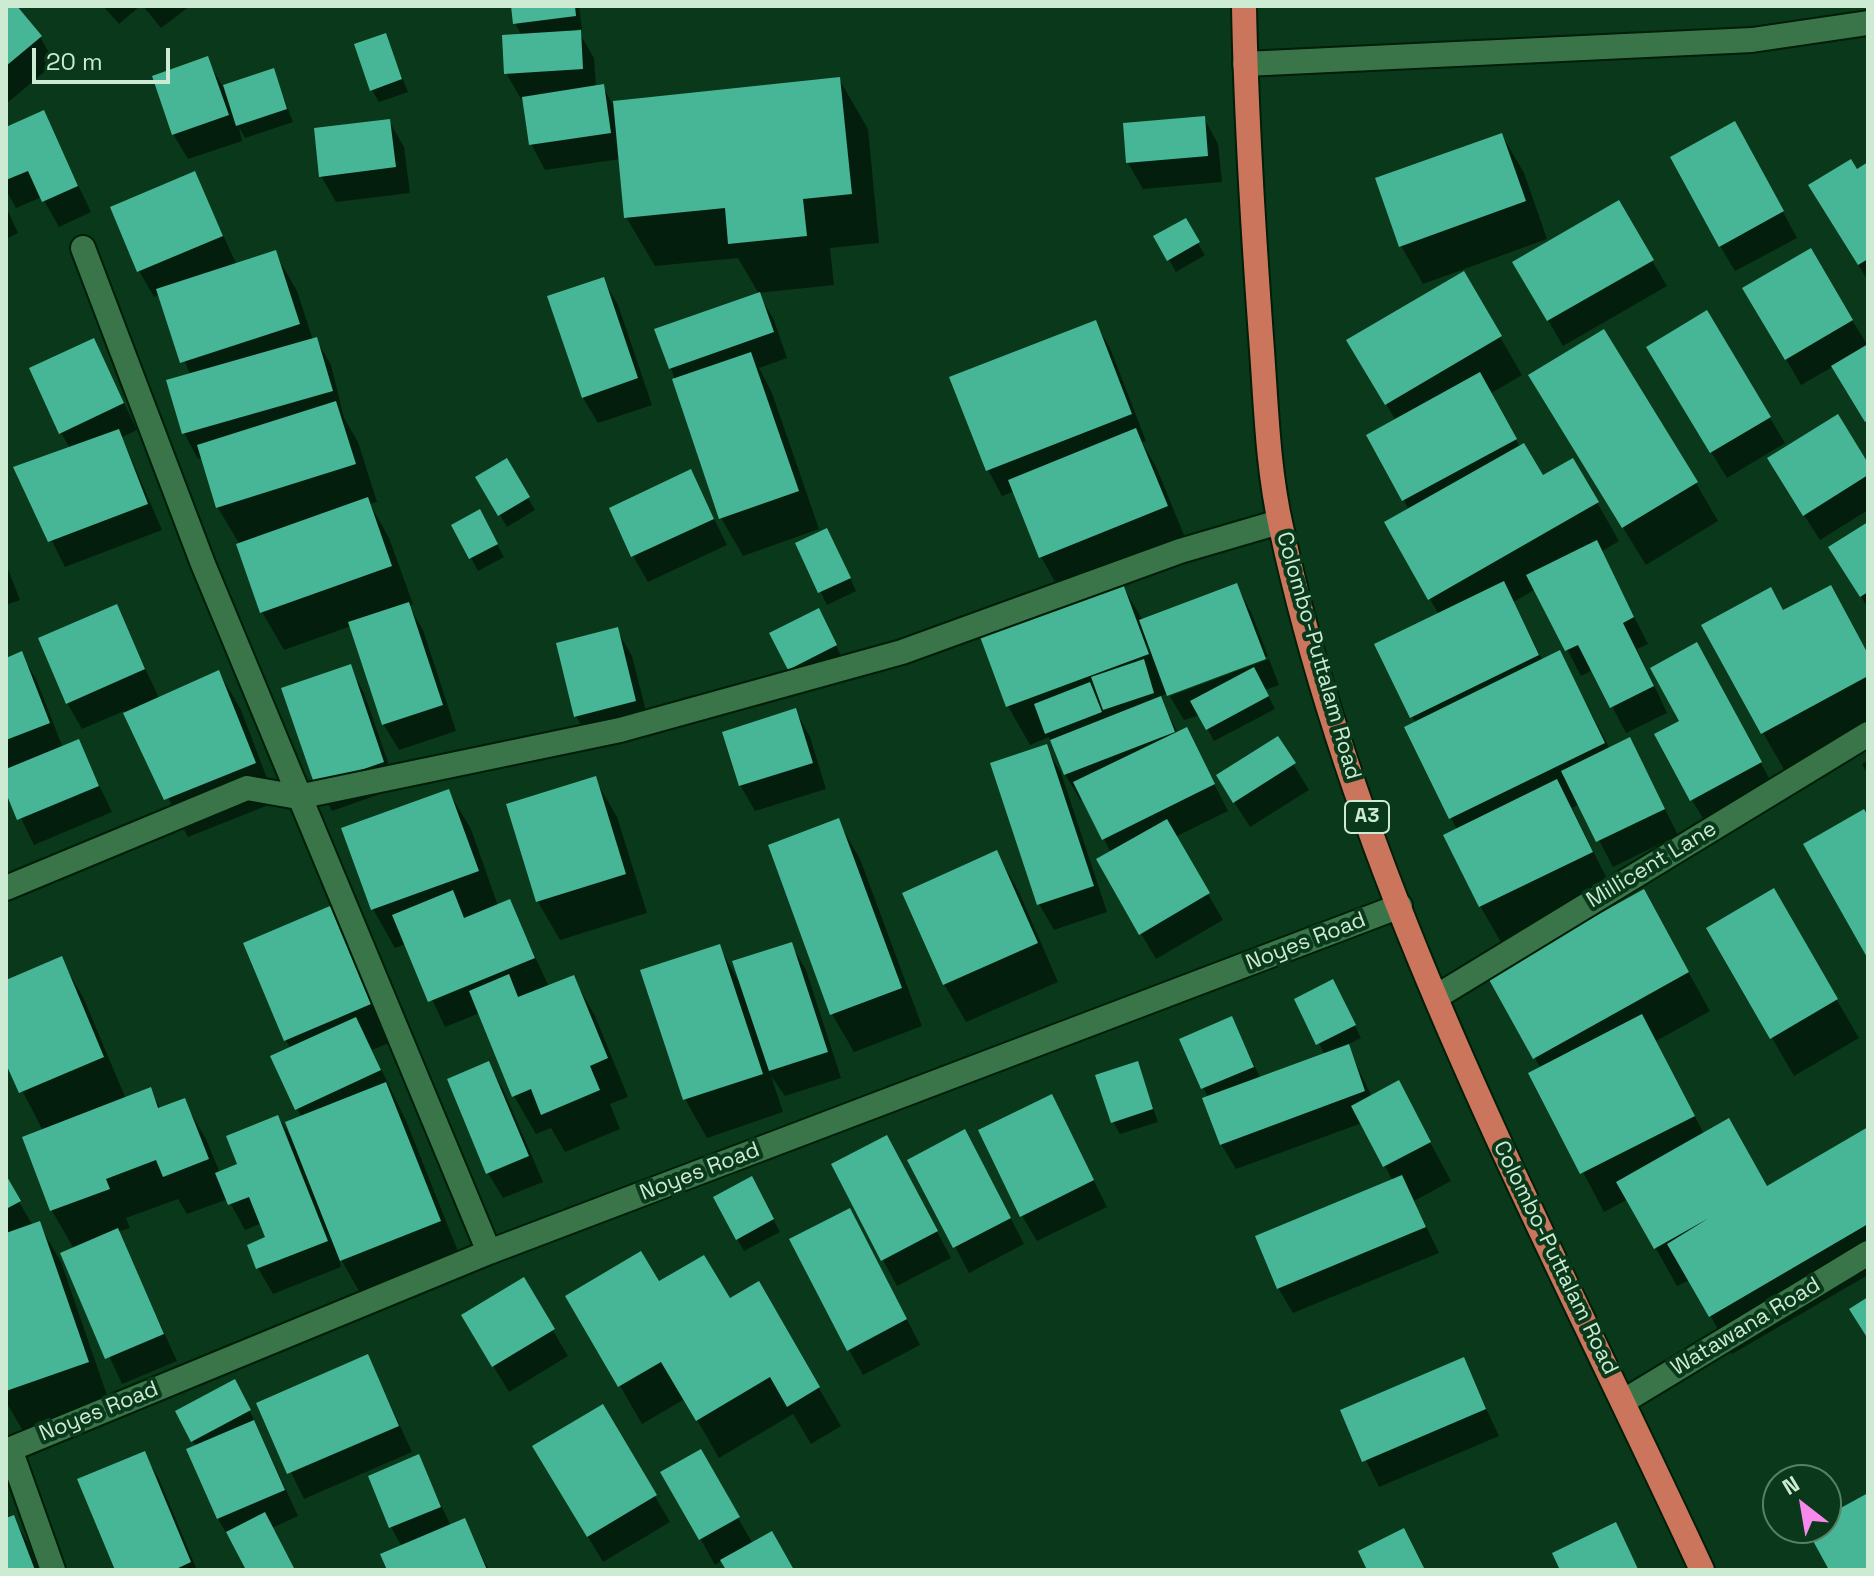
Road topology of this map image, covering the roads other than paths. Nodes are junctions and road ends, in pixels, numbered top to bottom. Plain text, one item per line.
1 (1244, 6) edge
2 (1868, 23) edge
3 (1245, 64) junction
4 (83, 248) dead end
5 (1279, 522) junction
6 (1868, 734) edge
7 (298, 797) junction
8 (6, 888) edge
9 (1400, 906) junction
10 (1436, 997) junction
11 (489, 1252) junction
12 (1868, 1253) edge
13 (1624, 1401) junction
14 (8, 1450) edge
15 (53, 1570) edge
16 (1702, 1570) edge

1 - 3 highway, Colombo-Puttalam Road / A3
2 - 3 street
3 - 5 highway, Colombo-Puttalam Road / A3
4 - 7 street
5 - 7 street
5 - 9 highway, Colombo-Puttalam Road / A3
6 - 10 street, Millicent Lane
7 - 8 street
7 - 11 street
9 - 10 highway, Colombo-Puttalam Road / A3
9 - 11 street, Noyes Road
10 - 13 highway, Colombo-Puttalam Road / A3
11 - 14 street, Noyes Road
12 - 13 street, Watawana Road
13 - 16 highway, Colombo-Puttalam Road / A3
14 - 15 street

